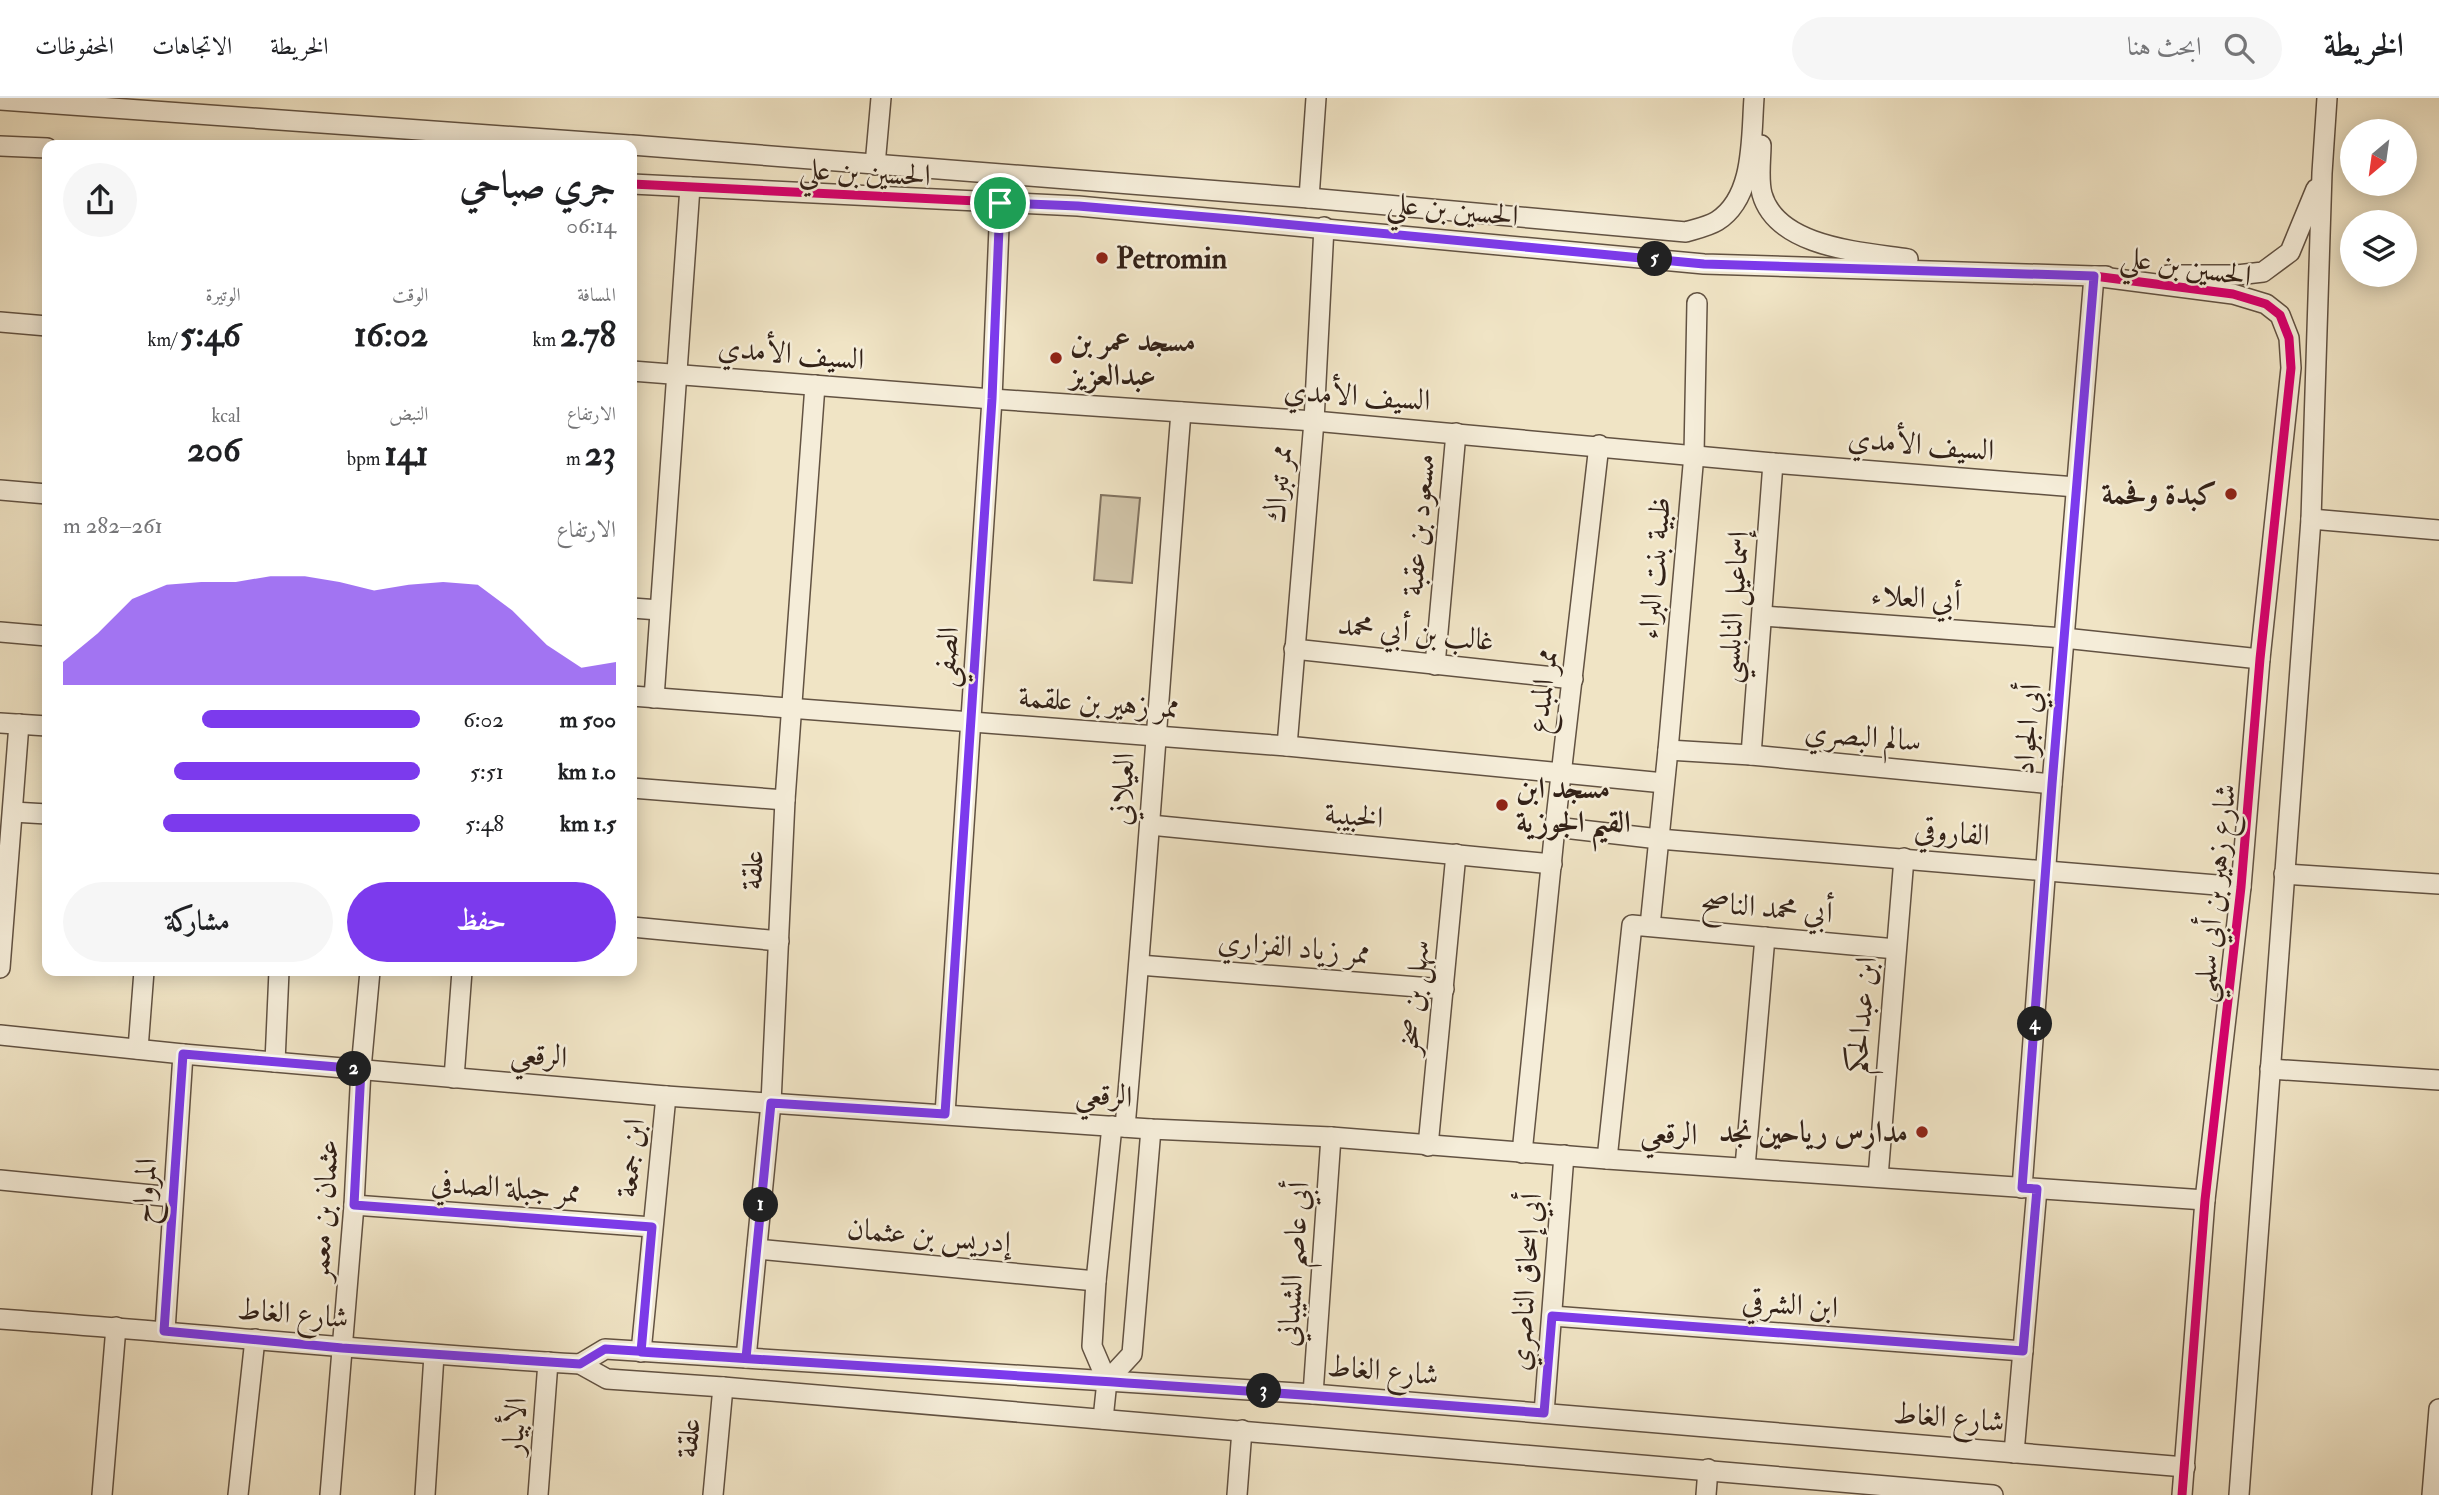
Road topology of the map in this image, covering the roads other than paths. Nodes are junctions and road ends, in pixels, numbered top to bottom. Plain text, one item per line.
1 (881, 98) edge
2 (1316, 98) edge
3 (1754, 98) edge
4 (1760, 98) edge
5 (2327, 98) edge
6 (0, 100) edge
7 (165, 105) edge
8 (573, 140) edge
9 (637, 145) edge
10 (0, 146) edge
11 (42, 148) edge
12 (875, 165) junction
13 (2322, 173) junction
14 (637, 184) edge
15 (690, 187) junction
16 (1309, 198) junction
17 (1000, 203) junction
18 (1324, 227) junction
19 (1983, 271) junction
20 (2094, 276) junction
21 (1697, 303) dead end
22 (2266, 304) joint
23 (0, 322) edge
24 (42, 326) edge
25 (637, 371) edge
26 (678, 374) junction
27 (815, 385) junction
28 (992, 399) junction
29 (1181, 412) junction
30 (1314, 421) junction
31 (1456, 433) junction
32 (1599, 445) junction
33 (1694, 454) junction
34 (1773, 463) junction
35 (2076, 487) junction
36 (0, 490) edge
37 (42, 494) edge
38 (2311, 519) junction
39 (2439, 530) edge
40 (637, 608) edge
41 (659, 610) junction
42 (1763, 616) junction
43 (0, 632) edge
44 (42, 636) edge
45 (2064, 638) junction
46 (1294, 649) junction
47 (2260, 659) junction
48 (1435, 665) junction
49 (1573, 679) junction
50 (637, 696) edge
51 (654, 698) junction
52 (792, 708) junction
53 (972, 722) junction
54 (10, 723) edge
55 (42, 726) edge
56 (1155, 735) junction
57 (1287, 746) junction
58 (1668, 750) junction
59 (1751, 755) junction
60 (1562, 773) junction
61 (1664, 783) junction
62 (2052, 784) junction
63 (637, 789) edge
64 (785, 800) junction
65 (13, 811) junction
66 (42, 814) edge
67 (1150, 825) junction
68 (1555, 827) junction
69 (1659, 839) junction
70 (1456, 854) junction
71 (1905, 858) junction
72 (1552, 864) junction
73 (2046, 870) junction
74 (2284, 874) junction
75 (2439, 884) edge
76 (2241, 887) junction
77 (1641, 926) junction
78 (637, 928) edge
79 (1765, 937) junction
80 (779, 941) junction
81 (1896, 950) junction
82 (1139, 965) junction
83 (0, 968) edge
84 (144, 976) edge
85 (279, 976) edge
86 (370, 976) edge
87 (462, 976) edge
88 (1444, 989) junction
89 (0, 1035) edge
90 (138, 1049) junction
91 (183, 1054) junction
92 (275, 1062) junction
93 (361, 1069) junction
94 (2270, 1069) junction
95 (454, 1078) junction
96 (2439, 1080) edge
97 (666, 1096) junction
98 (771, 1103) junction
99 (945, 1114) junction
100 (1118, 1126) junction
101 (1151, 1129) junction
102 (1331, 1137) junction
103 (1428, 1146) junction
104 (1522, 1153) junction
105 (1564, 1155) junction
106 (1607, 1159) junction
107 (1745, 1167) junction
108 (1878, 1177) junction
109 (0, 1180) edge
110 (2030, 1189) junction
111 (173, 1197) junction
112 (2205, 1200) junction
113 (354, 1205) junction
114 (652, 1227) junction
115 (757, 1249) junction
116 (1096, 1281) junction
117 (1552, 1316) junction
118 (0, 1319) edge
119 (116, 1327) junction
120 (164, 1331) junction
121 (255, 1339) junction
122 (342, 1348) junction
123 (2023, 1351) junction
124 (641, 1352) junction
125 (434, 1355) junction
126 (746, 1358) junction
127 (548, 1362) junction
128 (580, 1364) junction
129 (1107, 1381) junction
130 (723, 1387) junction
131 (1313, 1394) junction
132 (2439, 1409) edge
133 (1544, 1413) junction
134 (1103, 1419) junction
135 (1242, 1430) junction
136 (2438, 1431) edge
137 (2014, 1452) junction
138 (2185, 1467) junction
139 (1708, 1469) junction
140 (1867, 1489) edge
141 (102, 1495) edge
142 (238, 1495) edge
143 (330, 1495) edge
144 (425, 1495) edge
145 (538, 1495) edge
146 (713, 1495) edge
147 (1237, 1495) edge
148 (1706, 1495) edge
149 (1993, 1495) edge
150 (2182, 1495) edge
151 (2239, 1495) edge
152 (2432, 1495) edge

1 - 12 street
2 - 16 street
3 - 16 street, الحسين بن علي
4 - 19 street
5 - 13 street
6 - 7 street, الحسين بن علي
7 - 8 street, الحسين بن علي
9 - 12 street, الحسين بن علي
10 - 11 street
12 - 16 street, الحسين بن علي
13 - 20 street
13 - 38 street
14 - 15 street, الحسين بن علي
15 - 17 street, الحسين بن علي
15 - 26 street
17 - 18 street, الحسين بن علي
17 - 28 street, الصفي
18 - 19 street, الحسين بن علي
18 - 30 street, ممر تبراك
19 - 20 street, الحسين بن علي
20 - 22 street, الحسين بن علي
20 - 35 street, أبي الجواد
21 - 33 street, ظبية بنت البراء
22 - 47 street, شارع زهير بن أبي سلمي
23 - 24 street
25 - 26 street, السيف الأمدي
26 - 27 street, السيف الأمدي
26 - 41 street
27 - 28 street, السيف الأمدي
27 - 52 street, علقة
28 - 29 street, السيف الأمدي
28 - 53 street, الصفي
29 - 30 street, السيف الأمدي
29 - 56 street, العيلاني
30 - 31 street, السيف الأمدي
30 - 46 street, ممر تبراك
31 - 32 street, السيف الأمدي
31 - 48 street, مسعود بن عقبة
32 - 33 street, السيف الأمدي
32 - 49 street, ممر المبدع
33 - 34 street, السيف الأمدي
33 - 58 street, ظبية بنت البراء
34 - 35 street, السيف الأمدي
34 - 42 street, إسماعيل النابلسي
35 - 45 street, أبي الجواد
36 - 37 street
38 - 39 street
38 - 74 street
40 - 41 street
41 - 51 street
42 - 45 street, أبي العلاء
42 - 59 street, إسماعيل النابلسي
43 - 44 street
45 - 47 street, أبي العلاء
45 - 62 street, أبي الجواد
46 - 48 street, غالب بن أبي محمد
46 - 57 street, ممر تبراك
47 - 76 street, شارع زهير بن أبي سلمي
48 - 49 street, غالب بن أبي محمد
49 - 60 street, ممر المبدع
50 - 51 street, ممر زهير بن علقمة
51 - 52 street, ممر زهير بن علقمة
52 - 53 street, ممر زهير بن علقمة
52 - 64 street, علقة
53 - 56 street, ممر زهير بن علقمة
53 - 99 street, الصفي
54 - 55 street
54 - 65 street
56 - 57 street, ممر زهير بن علقمة
56 - 67 street, العيلاني
57 - 60 street, ممر زهير بن علقمة
58 - 59 street, سالم البصري
58 - 61 street, ظبية بنت البراء
59 - 62 street, سالم البصري
60 - 61 street, ممر زهير بن علقمة
60 - 68 street, ممر المبدع
61 - 69 street, ظبية بنت البراء
62 - 73 street, أبي الجواد
63 - 64 street
64 - 80 street, علقة
65 - 66 street
65 - 83 street
67 - 70 street, الخبيبة
67 - 82 street, العيلاني
68 - 69 street, الفاروقي
68 - 72 street, ممر المبدع
69 - 71 street, الفاروقي
69 - 77 street, ظبية بنت البراء
70 - 72 street, الخبيبة
70 - 88 street, سهل بن صخر
71 - 73 street, الفاروقي
71 - 81 street, ابن عبدالحكم
72 - 104 street, ممر المبدع
73 - 76 street, الفاروقي
73 - 110 street, أبي الجواد
74 - 75 street
74 - 94 street
76 - 112 street, شارع زهير بن أبي سلمي
77 - 79 street, أبي محمد الناصح
77 - 106 street
78 - 80 street
79 - 81 street, أبي محمد الناصح
79 - 107 street
80 - 98 street, علقة
81 - 108 street, ابن عبدالحكم
82 - 88 street, ممر زياد الفزاري
82 - 100 street, العيلاني
84 - 90 street
85 - 92 street
86 - 93 street, عثمان بن معمر
87 - 95 street
88 - 103 street, سهل بن صخر
89 - 90 street, الرقعي
90 - 91 street, الرقعي
91 - 92 street, الرقعي
91 - 111 street, المرواح
92 - 93 street, الرقعي
93 - 95 street, الرقعي
93 - 113 street, عثمان بن معمر
94 - 96 street
94 - 151 street
95 - 97 street, الرقعي
97 - 98 street, الرقعي
97 - 114 street, ابن جمعة
98 - 99 street, الرقعي
98 - 115 street, علقة
99 - 100 street, الرقعي
100 - 101 street, الرقعي
100 - 116 street, العيلاني
101 - 102 street, الرقعي
101 - 129 street
102 - 103 street, الرقعي
102 - 131 street, أبي عاصم الشيباني
103 - 104 street, الرقعي
104 - 105 street, الرقعي
105 - 106 street, الرقعي
105 - 117 street, أبي إسحاق الناصري
106 - 107 street, الرقعي
107 - 108 street, الرقعي
108 - 110 street, الرقعي
109 - 111 street
110 - 112 street, الرقعي
110 - 123 street, أبي الجواد
111 - 120 street, المرواح
112 - 138 street, شارع زهير بن أبي سلمي
113 - 114 street, ممر جبلة الصدفي
113 - 122 street, عثمان بن معمر
114 - 124 street, ابن جمعة
115 - 116 street, إدريس بن عثمان
115 - 126 street, علقة
116 - 129 street, العيلاني
117 - 123 street, ابن الشرقي
117 - 133 street, أبي إسحاق الناصري
118 - 119 street, شارع الغاط
119 - 120 street, شارع الغاط
119 - 141 street
120 - 121 street, شارع الغاط
121 - 122 street, شارع الغاط
121 - 142 street
122 - 125 street, شارع الغاط
122 - 143 street, عثمان بن معمر
123 - 137 street, أبي الجواد
124 - 126 street, شارع الغاط
124 - 128 street, شارع الغاط
125 - 127 street, شارع الغاط
125 - 144 street
126 - 129 street, شارع الغاط
127 - 128 street, شارع الغاط
127 - 145 street, الأبيار
128 - 130 street, شارع الغاط
129 - 131 street, شارع الغاط
129 - 134 street
130 - 134 street, شارع الغاط
130 - 146 street, علقة
131 - 133 street, شارع الغاط
132 - 136 street
133 - 137 street, شارع الغاط
134 - 135 street, شارع الغاط
135 - 139 street, شارع الغاط
135 - 147 street
136 - 152 street
137 - 138 street, شارع الغاط
138 - 150 street, شارع زهير بن أبي سلمي
139 - 140 street, شارع الغاط
139 - 148 street
140 - 149 street, شارع الغاط

